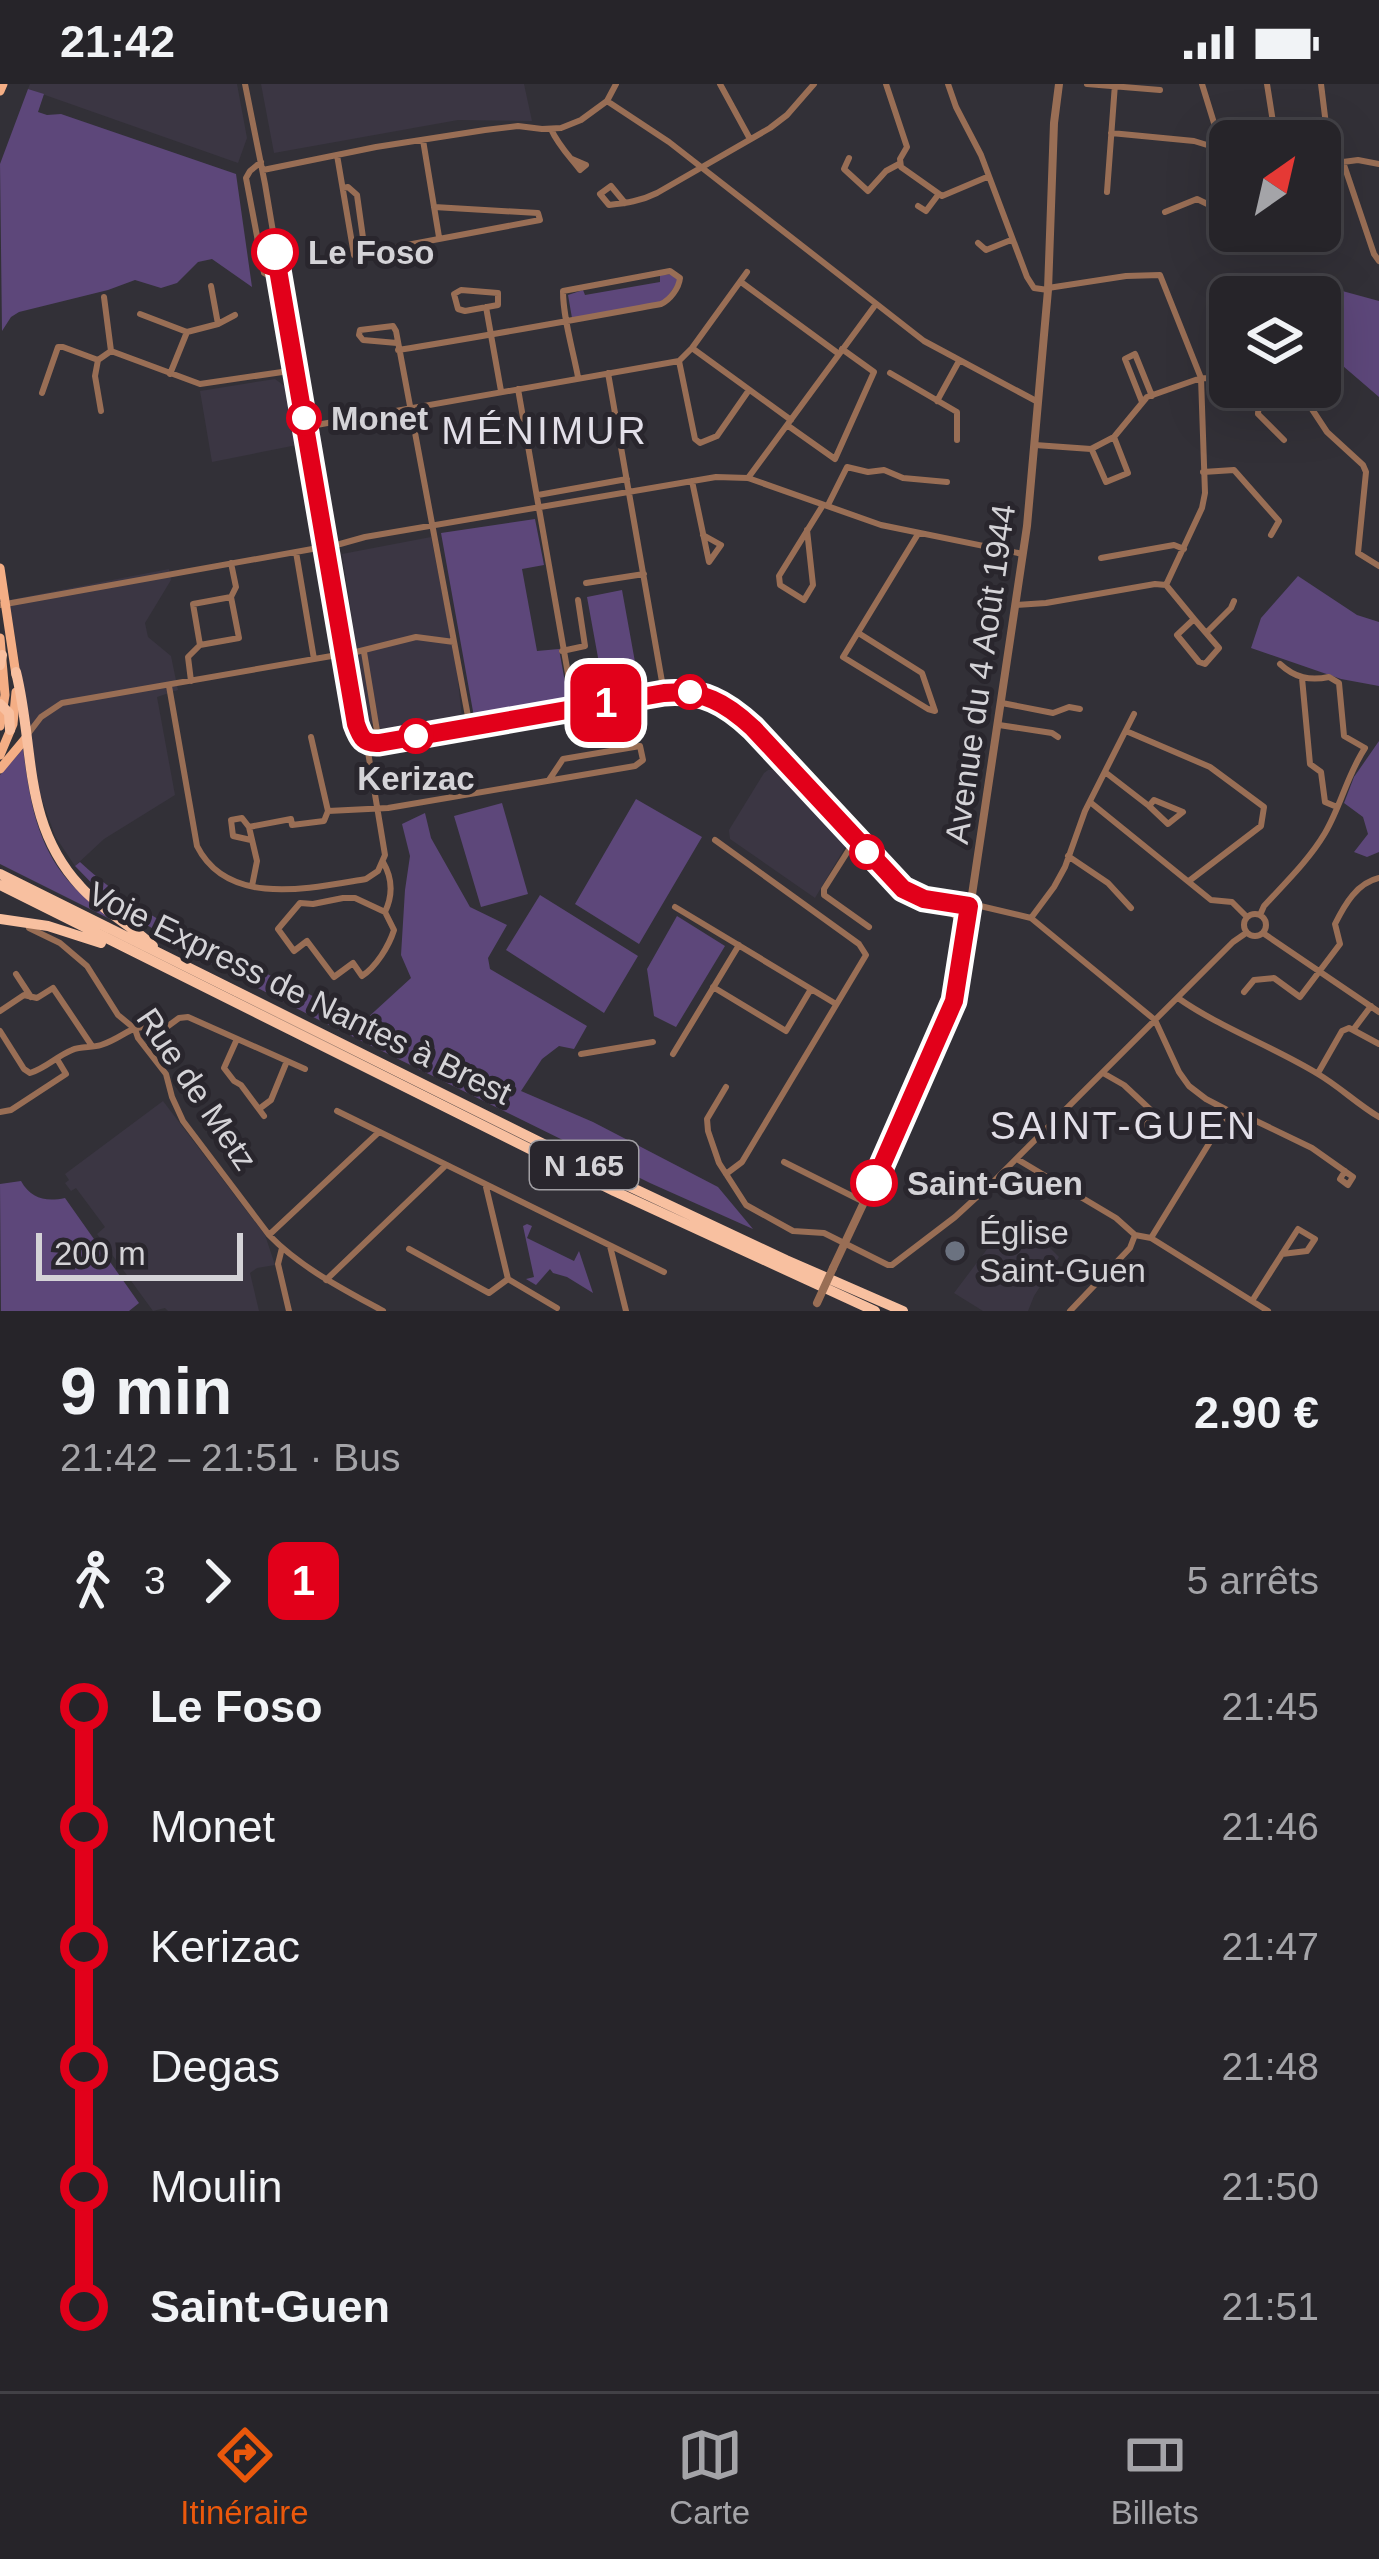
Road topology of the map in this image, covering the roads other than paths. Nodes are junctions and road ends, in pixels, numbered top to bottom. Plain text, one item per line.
1 (245, 84) edge
2 (616, 84) edge
3 (720, 84) edge
4 (886, 84) edge
5 (948, 84) edge
6 (1059, 84) edge
7 (1088, 84) edge
8 (1202, 84) edge
9 (1267, 84) edge
10 (1321, 84) edge
11 (811, 85) edge
12 (1115, 85) edge
13 (1160, 90) dead end
14 (607, 101) junction
15 (1213, 120) edge
16 (1273, 120) edge
17 (551, 129) junction
18 (1111, 133) junction
19 (423, 140) junction
20 (750, 140) junction
21 (1209, 145) edge
22 (337, 155) junction
23 (849, 158) dead end
24 (572, 159) dead end
25 (1343, 162) junction
26 (899, 164) junction
27 (1379, 164) edge
28 (262, 166) junction
29 (702, 168) junction
30 (988, 176) junction
31 (1107, 192) dead end
32 (938, 195) junction
33 (626, 203) dead end
34 (1209, 205) edge
35 (918, 206) dead end
36 (434, 207) junction
37 (1165, 212) dead end
38 (440, 238) junction
39 (1011, 240) junction
40 (978, 243) dead end
41 (1379, 261) edge
42 (747, 272) dead end
43 (280, 282) junction
44 (741, 282) junction
45 (211, 286) dead end
46 (1048, 289) junction
47 (104, 297) dead end
48 (877, 304) junction
49 (486, 308) junction
50 (140, 314) dead end
51 (236, 315) dead end
52 (568, 321) junction
53 (218, 324) junction
54 (187, 332) junction
55 (491, 335) junction
56 (398, 346) junction
57 (692, 349) junction
58 (111, 350) junction
59 (840, 351) junction
60 (98, 360) junction
61 (959, 361) junction
62 (679, 362) junction
63 (296, 370) junction
64 (608, 373) junction
65 (890, 373) dead end
66 (170, 374) junction
67 (578, 377) junction
68 (1201, 378) junction
69 (1209, 378) edge
70 (518, 389) junction
71 (748, 390) junction
72 (501, 392) junction
73 (42, 393) dead end
74 (1153, 395) junction
75 (937, 401) junction
76 (1039, 402) junction
77 (1142, 402) junction
78 (411, 408) junction
79 (1258, 408) edge
80 (1311, 408) edge
81 (101, 411) dead end
82 (789, 422) junction
83 (305, 427) junction
84 (1114, 437) junction
85 (957, 440) dead end
86 (1284, 440) dead end
87 (1035, 445) junction
88 (1091, 449) junction
89 (1203, 472) junction
90 (748, 478) junction
91 (627, 479) junction
92 (692, 481) junction
93 (947, 482) dead end
94 (629, 492) junction
95 (538, 495) junction
96 (825, 506) junction
97 (541, 509) junction
98 (433, 526) junction
99 (807, 530) junction
100 (703, 535) dead end
101 (919, 535) junction
102 (1271, 535) dead end
103 (325, 547) junction
104 (1184, 548) junction
105 (296, 552) junction
106 (1023, 554) junction
107 (1101, 558) dead end
108 (230, 562) junction
109 (1379, 566) edge
110 (0, 568) edge
111 (644, 574) junction
112 (586, 584) dead end
113 (1166, 585) junction
114 (231, 597) junction
115 (578, 601) dead end
116 (1234, 601) dead end
117 (3, 604) edge
118 (1016, 605) junction
119 (1194, 620) junction
120 (1207, 632) junction
121 (860, 634) junction
122 (0, 638) edge
123 (454, 642) junction
124 (200, 645) junction
125 (364, 651) junction
126 (562, 651) junction
127 (344, 655) junction
128 (314, 659) junction
129 (1, 660) edge
130 (1280, 664) dead end
131 (16, 672) junction
132 (1302, 678) junction
133 (191, 682) junction
134 (170, 686) junction
135 (664, 693) junction
136 (1002, 704) junction
137 (2, 705) edge
138 (574, 708) junction
139 (1080, 710) dead end
140 (1134, 714) dead end
141 (999, 725) junction
142 (470, 727) junction
143 (5, 728) edge
144 (1126, 731) junction
145 (311, 736) dead end
146 (1058, 737) dead end
147 (26, 738) junction
148 (374, 744) junction
149 (0, 755) edge
150 (0, 769) edge
151 (1105, 772) junction
152 (549, 780) junction
153 (1090, 802) junction
154 (1149, 806) junction
155 (376, 808) junction
156 (1336, 808) junction
157 (328, 811) junction
158 (249, 826) junction
159 (715, 840) dead end
160 (855, 840) junction
161 (252, 841) junction
162 (1068, 856) junction
163 (383, 862) junction
164 (0, 874) edge
165 (1379, 878) edge
166 (1189, 881) junction
167 (0, 885) edge
168 (252, 886) junction
169 (297, 890) junction
170 (909, 893) junction
171 (934, 901) junction
172 (301, 903) junction
173 (972, 904) junction
174 (675, 907) dead end
175 (1131, 908) dead end
176 (385, 912) junction
177 (1260, 916) junction
178 (1247, 917) junction
179 (1030, 918) junction
180 (0, 919) edge
181 (19, 922) junction
182 (966, 926) junction
183 (868, 927) dead end
184 (1246, 933) junction
185 (1263, 933) junction
186 (739, 945) junction
187 (158, 959) junction
188 (1319, 971) junction
189 (16, 974) dead end
190 (713, 987) junction
191 (811, 989) junction
192 (1244, 992) dead end
193 (31, 997) junction
194 (1178, 998) junction
195 (837, 1005) junction
196 (1375, 1009) edge
197 (0, 1012) edge
198 (1155, 1020) junction
199 (135, 1028) junction
200 (1353, 1030) junction
201 (0, 1031) edge
202 (237, 1039) junction
203 (653, 1042) dead end
204 (1379, 1044) edge
205 (92, 1046) junction
206 (581, 1054) dead end
207 (673, 1054) dead end
208 (57, 1059) junction
209 (287, 1061) junction
210 (305, 1069) dead end
211 (30, 1073) junction
212 (1103, 1073) junction
213 (1318, 1073) junction
214 (726, 1087) dead end
215 (39, 1092) junction
216 (337, 1111) dead end
217 (1228, 1111) junction
218 (0, 1112) edge
219 (1379, 1117) edge
220 (379, 1132) junction
221 (1138, 1134) dead end
222 (1017, 1159) junction
223 (784, 1162) dead end
224 (445, 1165) junction
225 (1345, 1171) dead end
226 (725, 1174) junction
227 (485, 1186) junction
228 (864, 1202) junction
229 (269, 1234) junction
230 (1135, 1235) junction
231 (1150, 1238) junction
232 (845, 1242) junction
233 (610, 1246) junction
234 (282, 1248) junction
235 (409, 1249) dead end
236 (1282, 1254) junction
237 (664, 1272) dead end
238 (508, 1279) junction
239 (326, 1280) junction
240 (1252, 1301) junction
241 (816, 1307) edge
242 (558, 1310) edge
243 (289, 1311) edge
244 (383, 1311) edge
245 (626, 1311) edge
246 (875, 1311) edge
247 (903, 1311) edge
248 (1070, 1311) edge
249 (1268, 1311) edge

1 - 28 street
2 - 14 street
3 - 20 street
4 - 26 street
5 - 30 street
6 - 46 street, Avenue du 4 Août 1944
7 - 12 street
8 - 15 street
9 - 16 street
10 - 25 street
11 - 20 street
12 - 13 street
12 - 18 street
14 - 17 street
14 - 29 street
17 - 19 street
17 - 24 street
18 - 21 street
18 - 31 street
19 - 22 street
19 - 36 street
20 - 29 street
22 - 28 street
22 - 38 street
23 - 26 street
25 - 27 street
25 - 41 street
26 - 32 street
28 - 43 street
28 - 43 street
29 - 33 street
29 - 48 street
30 - 32 street
30 - 39 street
32 - 35 street
34 - 37 street
36 - 38 street
36 - 38 street
39 - 40 street
39 - 46 street
42 - 44 street
43 - 63 street
44 - 57 street
44 - 59 street
45 - 53 street
46 - 68 street
46 - 76 street, Avenue du 4 Août 1944
47 - 58 street
48 - 59 street
48 - 61 street
49 - 49 street
49 - 55 street
50 - 54 street
51 - 53 street
52 - 52 street
52 - 55 street
52 - 67 street
53 - 54 street
54 - 66 street
55 - 56 street
55 - 72 street
56 - 56 street
56 - 78 street
57 - 62 street
57 - 71 street
58 - 60 street
58 - 66 street
59 - 82 street
59 - 82 street
60 - 73 street
60 - 81 street
61 - 75 street
61 - 76 street
62 - 64 street
62 - 71 street
63 - 66 street
63 - 83 street
64 - 67 street
64 - 91 street
65 - 75 street
67 - 70 street
68 - 69 street
68 - 74 street
68 - 89 street
70 - 72 street
70 - 95 street
71 - 82 street
72 - 78 street
74 - 77 street
74 - 77 street
75 - 85 street
76 - 87 street, Avenue du 4 Août 1944
77 - 84 street
78 - 83 street
78 - 98 street
79 - 86 street
80 - 109 street
82 - 90 street
83 - 103 street
84 - 88 street
84 - 88 street
87 - 88 street
87 - 106 street, Avenue du 4 Août 1944
89 - 102 street
89 - 104 street
90 - 92 street
90 - 96 street
91 - 94 street
91 - 95 street
92 - 94 street
92 - 100 street
93 - 96 street
94 - 97 street
94 - 111 street
95 - 97 street
96 - 99 street
96 - 101 street
97 - 98 street
97 - 126 street
98 - 103 street
98 - 123 street
99 - 99 street
101 - 106 street
101 - 121 street
103 - 105 street
103 - 127 street
104 - 107 street
104 - 113 street
105 - 108 street
105 - 128 street
106 - 118 street, Avenue du 4 Août 1944
108 - 114 street
108 - 117 street
110 - 117 main road
111 - 112 street
111 - 135 street
113 - 118 street
113 - 119 street
114 - 124 street
114 - 124 street
115 - 126 street
116 - 120 street
117 - 131 main road
118 - 136 street, Avenue du 4 Août 1944
119 - 120 street
119 - 120 street
121 - 121 street
122 - 129 main road
123 - 125 street
123 - 142 street
124 - 133 street
125 - 127 street
125 - 148 street
126 - 138 street
127 - 128 street
127 - 148 street
128 - 133 street
129 - 137 main road
130 - 132 street
131 - 143 main road
131 - 147 highway
132 - 156 street
132 - 156 street
133 - 134 street
134 - 147 street
134 - 168 street
135 - 138 street
135 - 160 street
136 - 139 street
136 - 141 street, Avenue du 4 Août 1944
137 - 143 highway
138 - 142 street
140 - 144 street
141 - 146 street
141 - 173 street, Avenue du 4 Août 1944
142 - 148 street
143 - 149 main road
144 - 151 street
144 - 166 street
145 - 157 street
147 - 150 main road
147 - 187 highway
148 - 155 street
151 - 153 street
151 - 154 street
152 - 152 street
152 - 155 street
153 - 162 street
153 - 166 street
154 - 154 street
155 - 157 street
155 - 163 street
156 - 177 street
157 - 158 street
158 - 161 street
158 - 161 street
159 - 195 street
160 - 170 street
160 - 183 street
161 - 168 street
162 - 175 street
162 - 179 street
163 - 169 street
163 - 176 street
164 - 187 highway, Voie Express de Nantes à Brest / N 165
165 - 188 street
166 - 178 street
167 - 187 highway, Voie Express de Nantes à Brest / N 165
168 - 169 street
169 - 172 street
170 - 171 street
170 - 173 street
171 - 173 street
171 - 182 street
172 - 176 street
172 - 176 street
173 - 179 street
173 - 182 street, Avenue du 4 Août 1944
174 - 186 street
177 - 178 street
177 - 185 street
178 - 184 street
179 - 198 street
180 - 181 highway
181 - 187 highway
181 - 199 street, Rue de Metz
182 - 228 street, Avenue du 4 Août 1944
184 - 185 street
184 - 194 street
185 - 188 street
186 - 190 street
186 - 191 street
187 - 246 highway, Voie Express de Nantes à Brest / N 165
187 - 247 highway, Voie Express de Nantes à Brest / N 165
188 - 192 street
188 - 196 street
189 - 193 street
190 - 191 street
190 - 207 street
191 - 195 street
193 - 197 street
193 - 205 street
194 - 198 street
194 - 213 street
195 - 226 street
196 - 200 street
198 - 212 street
198 - 217 street
199 - 202 street
199 - 205 street
199 - 229 street, Rue de Metz
200 - 204 street
200 - 213 street
201 - 211 street
202 - 209 street
202 - 209 street
203 - 206 street
205 - 208 street
208 - 211 street
208 - 215 street
209 - 210 street
211 - 215 street
212 - 221 street
212 - 222 street
213 - 219 street
214 - 226 street
215 - 218 street
216 - 220 street
217 - 225 street
217 - 231 street
220 - 224 street
220 - 229 street
222 - 230 street
222 - 232 street
223 - 228 street
224 - 227 street
224 - 239 street
226 - 232 street
227 - 233 street
227 - 238 street
228 - 232 street, Avenue du 4 Août 1944
229 - 234 street, Rue de Metz
230 - 231 street
230 - 248 street
231 - 240 street
232 - 241 street, Avenue du 4 Août 1944, bridge
233 - 237 street
233 - 245 street
234 - 239 street, Rue de Metz
234 - 243 street
235 - 238 street
236 - 236 street
236 - 240 street
238 - 242 street
239 - 244 street, Rue de Metz
240 - 249 street

